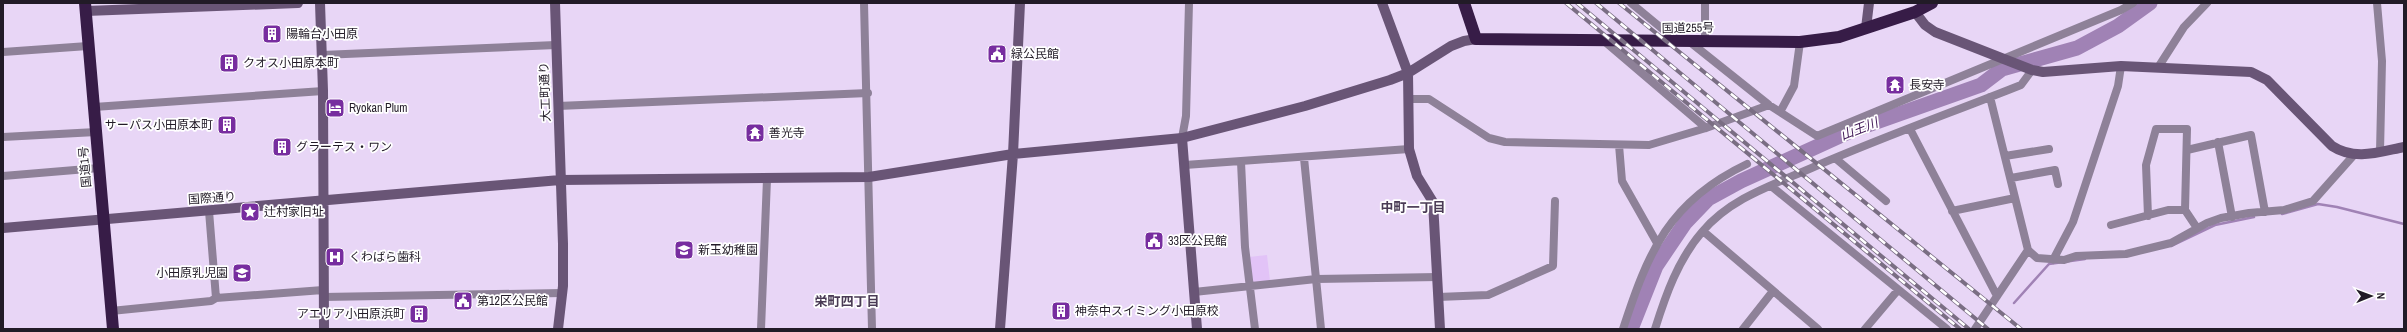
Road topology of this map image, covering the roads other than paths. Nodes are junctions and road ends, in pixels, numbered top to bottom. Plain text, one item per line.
1 (298, 3) edge
2 (320, 3) edge
3 (555, 3) edge
4 (864, 3) edge
5 (1020, 3) edge
6 (1189, 3) edge
7 (1382, 3) edge
8 (1464, 3) edge
9 (1631, 3) edge
10 (1705, 3) edge
11 (1869, 3) edge
12 (1932, 3) edge
13 (2132, 3) edge
14 (2207, 3) edge
15 (2377, 3) edge
16 (85, 7) edge
17 (1915, 12) junction
18 (1866, 28) junction
19 (1476, 39) junction
20 (1604, 41) junction
21 (1684, 42) junction
22 (1705, 42) junction
23 (1800, 42) junction
24 (556, 45) junction
25 (88, 46) junction
26 (3, 52) edge
27 (322, 55) junction
28 (2003, 59) junction
29 (2121, 66) junction
30 (2159, 66) junction
31 (2032, 70) junction
32 (1408, 73) junction
33 (323, 92) junction
34 (868, 93) junction
35 (1990, 97) junction
36 (1408, 99) junction
37 (1769, 105) junction
38 (558, 106) junction
39 (94, 107) junction
40 (1780, 112) junction
41 (1706, 128) junction
42 (1910, 129) junction
43 (96, 132) junction
44 (3, 137) edge
45 (1182, 138) junction
46 (2218, 142) junction
47 (1619, 146) junction
48 (2404, 147) edge
49 (1409, 149) junction
50 (2049, 149) dead end
51 (2187, 150) junction
52 (2380, 152) junction
53 (1013, 154) junction
54 (2005, 156) junction
55 (2354, 156) junction
56 (1304, 158) junction
57 (1835, 158) junction
58 (1241, 162) junction
59 (1747, 164) dead end
60 (1185, 165) junction
61 (99, 168) junction
62 (3, 176) edge
63 (869, 177) junction
64 (2011, 178) junction
65 (767, 179) junction
66 (560, 180) junction
67 (2058, 184) dead end
68 (1771, 186) junction
69 (2015, 198) junction
70 (1555, 201) dead end
71 (1886, 201) dead end
72 (322, 202) junction
73 (2185, 210) junction
74 (209, 211) junction
75 (1952, 211) junction
76 (2265, 212) junction
77 (2148, 216) junction
78 (2232, 217) junction
79 (103, 219) junction
80 (2111, 225) dead end
81 (3, 228) edge
82 (2197, 228) junction
83 (1702, 231) junction
84 (1657, 243) junction
85 (2028, 250) junction
86 (2053, 260) junction
87 (1438, 277) junction
88 (1316, 279) junction
89 (1250, 286) junction
90 (1898, 290) junction
91 (1773, 291) junction
92 (1194, 292) junction
93 (323, 293) junction
94 (562, 293) junction
95 (1998, 296) junction
96 (1438, 297) junction
97 (216, 298) junction
98 (111, 311) junction
99 (113, 329) edge
100 (324, 329) edge
101 (558, 329) edge
102 (761, 329) edge
103 (872, 329) edge
104 (1000, 329) edge
105 (1197, 329) edge
106 (1255, 329) edge
107 (1321, 329) edge
108 (1440, 329) edge
109 (1623, 329) edge
110 (1655, 329) edge
111 (1743, 329) edge
112 (1818, 329) edge
113 (1865, 329) edge
114 (1947, 329) edge
115 (1975, 329) edge

1 - 16 street
2 - 27 street
3 - 24 street, 大工町通り
4 - 34 street
5 - 53 street
6 - 45 street
7 - 32 street
8 - 19 highway
9 - 21 street
10 - 22 street
11 - 18 street
12 - 17 highway, 国道255号
13 - 28 street
14 - 30 street
15 - 52 street
16 - 25 highway, 国道1号
17 - 18 highway, 国道255号
17 - 28 street
18 - 23 highway, 国道255号
19 - 20 highway, 国道255号
19 - 32 street, 国際通り
20 - 21 highway, 国道255号
20 - 41 street
21 - 22 highway, 国道255号
21 - 37 street
22 - 23 highway, 国道255号
23 - 40 street
24 - 27 street
24 - 38 street, 大工町通り
25 - 26 street
25 - 39 highway, 国道1号
27 - 33 street
28 - 31 street
28 - 40 street
29 - 30 street
29 - 31 street
29 - 86 street
30 - 55 street
31 - 35 street
32 - 36 street
32 - 45 street, 国際通り
33 - 39 street
33 - 72 street
34 - 38 street
34 - 63 street
35 - 42 street
35 - 54 street
36 - 47 street
36 - 49 street
37 - 40 street
37 - 41 street
38 - 66 street, 大工町通り
39 - 43 highway, 国道1号
41 - 47 street
42 - 57 street
42 - 75 street
43 - 44 street
43 - 61 highway, 国道1号
45 - 53 street, 国際通り
45 - 60 street
46 - 51 street
46 - 76 street
46 - 78 street
47 - 84 street
48 - 52 street
49 - 56 street
49 - 87 street
50 - 54 street
51 - 73 street
51 - 77 street
52 - 55 street
53 - 63 street, 国際通り
53 - 104 street
54 - 64 street
55 - 76 street
56 - 58 street
56 - 88 street
57 - 68 street
57 - 71 street
58 - 60 street
58 - 89 street
59 - 84 street
60 - 92 street
61 - 62 street
61 - 79 highway, 国道1号
63 - 65 street, 国際通り
63 - 103 street
64 - 67 street
64 - 69 street
65 - 66 street, 国際通り
65 - 102 street
66 - 72 street, 国際通り
66 - 94 street, 大工町通り
68 - 83 street
68 - 90 street
69 - 75 street
69 - 85 street
70 - 96 street
72 - 74 street, 国際通り
72 - 93 street
73 - 77 street
73 - 82 street
74 - 79 street, 国際通り
74 - 97 street
75 - 95 street
76 - 78 street
77 - 80 street
78 - 82 street
79 - 81 street, 国際通り
79 - 98 highway, 国道1号
82 - 86 street
83 - 91 street
83 - 110 street
84 - 109 street
85 - 86 street
85 - 95 street
87 - 88 street
87 - 96 street
88 - 89 street
88 - 107 street
89 - 92 street
89 - 106 street
90 - 113 street
90 - 114 street
91 - 111 street
91 - 112 street
92 - 105 street
93 - 94 street
93 - 97 street
93 - 100 street
94 - 101 street, 大工町通り
95 - 115 street
96 - 108 street
97 - 98 street
98 - 99 highway, 国道1号

